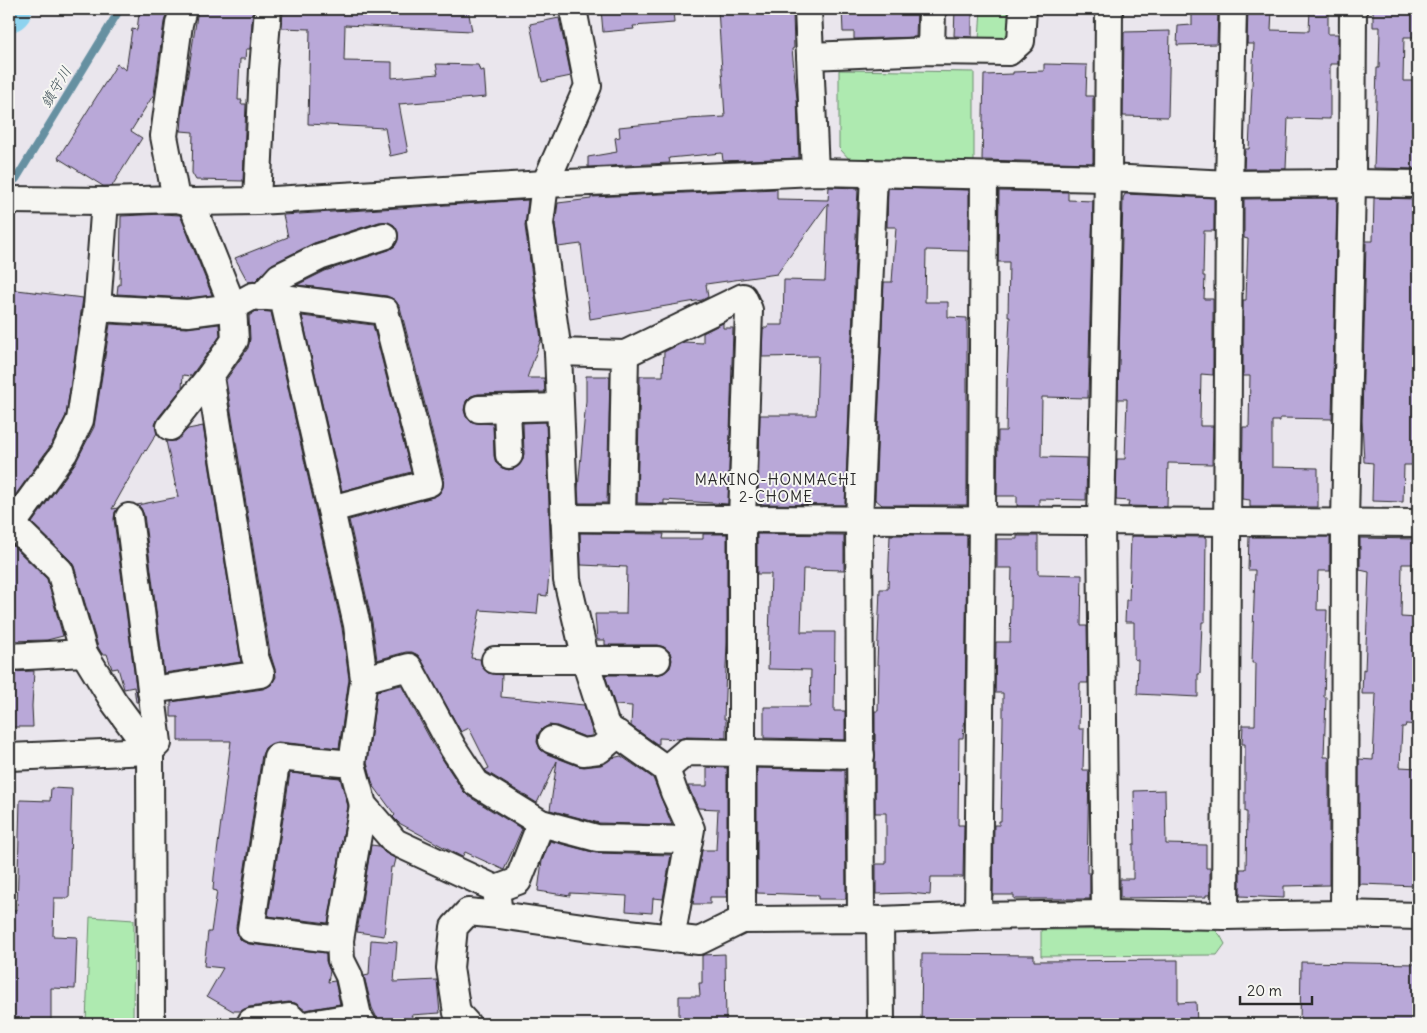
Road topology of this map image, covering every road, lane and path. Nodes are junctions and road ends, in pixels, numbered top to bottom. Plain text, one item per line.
1 (183, 9) edge
2 (268, 9) edge
3 (573, 9) edge
4 (808, 9) edge
5 (932, 9) edge
6 (1023, 9) edge
7 (1109, 9) edge
8 (1233, 9) edge
9 (1354, 9) edge
10 (931, 51) junction
11 (810, 56) junction
12 (816, 172) junction
13 (874, 174) junction
14 (984, 176) junction
15 (1108, 178) junction
16 (1352, 183) junction
17 (545, 184) junction
18 (1230, 184) junction
19 (1418, 184) edge
20 (9, 200) edge
21 (184, 200) junction
22 (105, 201) junction
23 (257, 201) junction
24 (384, 236) dead end
25 (272, 297) junction
26 (233, 307) junction
27 (97, 308) junction
28 (558, 352) junction
29 (625, 354) junction
30 (210, 376) junction
31 (560, 407) junction
32 (479, 408) dead end
33 (507, 408) junction
34 (170, 427) dead end
35 (508, 455) dead end
36 (331, 509) junction
37 (129, 517) dead end
38 (564, 518) junction
39 (622, 518) junction
40 (742, 519) junction
41 (859, 520) junction
42 (982, 520) junction
43 (1101, 521) junction
44 (1227, 521) junction
45 (1345, 522) junction
46 (10, 523) edge
47 (1418, 523) edge
48 (84, 652) junction
49 (9, 657) edge
50 (495, 660) dead end
51 (586, 660) junction
52 (657, 660) dead end
53 (364, 680) junction
54 (151, 690) junction
55 (618, 734) junction
56 (552, 740) dead end
57 (150, 751) junction
58 (744, 753) junction
59 (861, 755) junction
60 (9, 757) edge
61 (352, 764) junction
62 (666, 769) junction
63 (363, 804) junction
64 (540, 823) junction
65 (689, 840) junction
66 (496, 889) junction
67 (1106, 914) junction
68 (1344, 914) junction
69 (499, 915) junction
70 (978, 916) junction
71 (1225, 916) junction
72 (1418, 916) edge
73 (742, 920) junction
74 (871, 920) junction
75 (671, 939) junction
76 (340, 940) junction
77 (361, 1020) edge
78 (251, 1022) dead end
79 (151, 1024) edge
80 (297, 1024) edge
81 (310, 1024) edge
82 (467, 1024) edge
83 (881, 1024) edge

1 - 21 street
2 - 23 street
3 - 17 street
4 - 11 street
5 - 10 street
6 - 10 street
7 - 15 street
8 - 18 street
9 - 16 street
10 - 11 street
11 - 12 street
12 - 13 street
12 - 17 street
13 - 14 street
13 - 41 street
14 - 15 street
14 - 42 street
15 - 18 street
15 - 43 street
16 - 18 street
16 - 19 street
16 - 45 street
17 - 23 street
17 - 28 street
18 - 44 street
20 - 22 street
21 - 22 street
21 - 23 street
21 - 26 street
22 - 27 street
24 - 25 street
25 - 26 street
25 - 36 street
25 - 36 street
26 - 27 street
26 - 30 street
27 - 46 street
28 - 29 street
28 - 31 street
29 - 39 street
29 - 40 street
30 - 34 street
30 - 54 street
31 - 33 street
31 - 38 street
32 - 33 street
33 - 35 street
36 - 53 street
37 - 54 street
38 - 39 street
38 - 51 street
39 - 40 street
40 - 41 street
40 - 58 street
41 - 42 street
41 - 59 street
42 - 43 street
42 - 70 street
43 - 44 street
43 - 67 street
44 - 45 street
44 - 71 street
45 - 47 street
45 - 68 street
46 - 48 street
48 - 49 street
48 - 57 street
50 - 51 street
51 - 52 street
51 - 55 street
53 - 61 street
53 - 64 street
54 - 57 street
55 - 56 street
55 - 62 street
57 - 60 street
57 - 79 street
58 - 59 street
58 - 62 street
58 - 73 street
59 - 74 street
61 - 63 street
61 - 76 street
62 - 65 street
63 - 66 street
63 - 76 street
64 - 65 street
64 - 66 street
65 - 75 street
66 - 69 street
67 - 70 street
67 - 71 street
68 - 71 street
68 - 72 street
69 - 75 street
69 - 82 street
70 - 74 street
73 - 74 street
73 - 75 street
74 - 83 street
76 - 77 street
77 - 81 street
78 - 80 street

